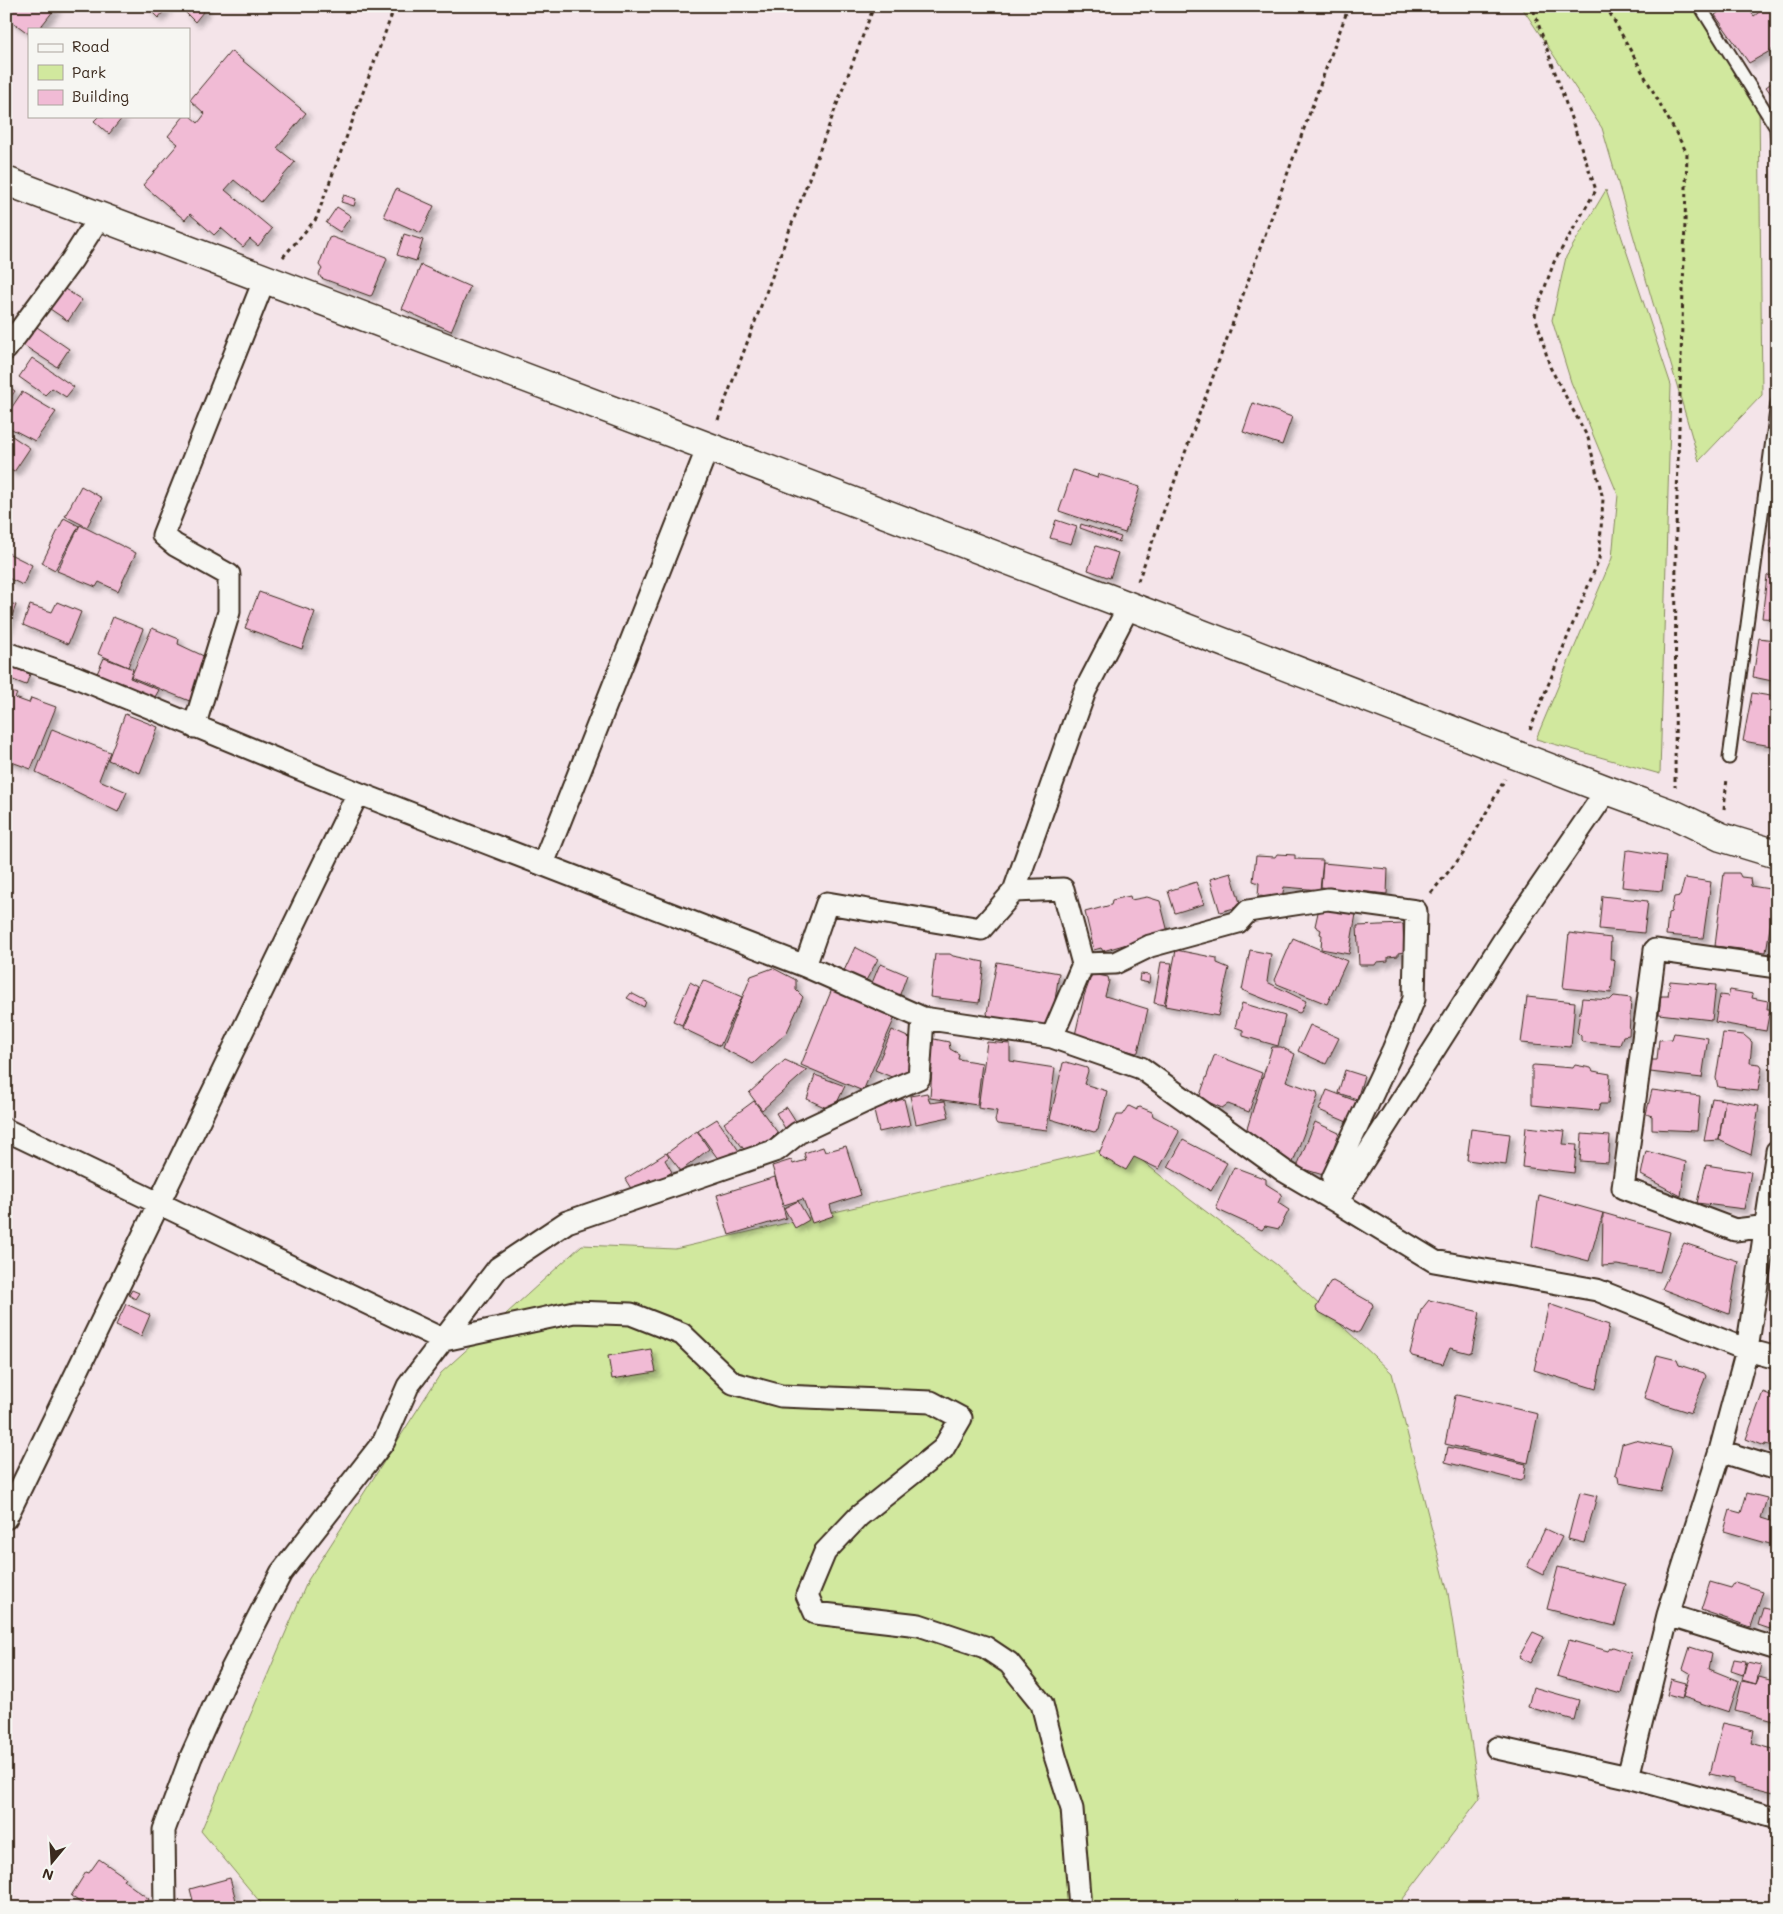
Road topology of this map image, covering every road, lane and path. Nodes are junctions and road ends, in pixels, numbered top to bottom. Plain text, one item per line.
1 (396, 6) edge
2 (874, 6) edge
3 (1349, 6) edge
4 (1532, 6) edge
5 (1606, 6) edge
6 (1700, 6) edge
7 (1777, 128) edge
8 (1777, 145) edge
9 (6, 181) edge
10 (100, 216) junction
11 (265, 278) junction
12 (6, 349) edge
13 (1777, 403) edge
14 (1775, 432) edge
15 (708, 446) junction
16 (1129, 606) junction
17 (6, 653) edge
18 (194, 727) junction
19 (1530, 730) dead end
20 (1730, 758) joint
21 (1508, 775) dead end
22 (1606, 790) junction
23 (358, 793) junction
24 (1675, 815) junction
25 (1721, 837) junction
26 (1777, 854) edge
27 (543, 864) junction
28 (1014, 891) junction
29 (1416, 911) junction
30 (1083, 964) junction
31 (805, 966) junction
32 (1777, 967) edge
33 (924, 1018) junction
34 (1052, 1037) junction
35 (6, 1130) edge
36 (1777, 1151) edge
37 (1341, 1194) junction
38 (160, 1202) junction
39 (1771, 1225) edge
40 (444, 1340) junction
41 (1747, 1350) junction
42 (1777, 1358) edge
43 (1720, 1452) junction
44 (1777, 1469) edge
45 (6, 1518) edge
46 (1668, 1615) junction
47 (1777, 1649) edge
48 (1497, 1748) dead end
49 (1628, 1777) junction
50 (1777, 1818) edge
51 (165, 1908) edge
52 (1080, 1908) edge

1 - 11 path
2 - 15 path
3 - 16 path
4 - 19 path
5 - 24 path
6 - 7 lane
7 - 8 lane
9 - 10 street
10 - 11 street
10 - 12 street
11 - 15 street
11 - 18 street
13 - 14 lane
14 - 20 lane
15 - 16 street
15 - 27 street
16 - 22 street
16 - 28 street
17 - 18 street
18 - 23 street
20 - 25 path
21 - 29 path
22 - 24 street
22 - 37 street
23 - 27 street
23 - 38 street
24 - 25 street
25 - 26 street
27 - 31 street
28 - 30 street
28 - 31 street
29 - 30 street
29 - 37 street
30 - 34 street
31 - 33 street
32 - 39 street
33 - 34 street
33 - 40 street
34 - 37 street
35 - 38 street
36 - 39 street
37 - 41 street
38 - 40 street
38 - 45 street
39 - 41 street
40 - 51 street
40 - 52 street
41 - 42 street
41 - 43 street
43 - 44 street
43 - 46 street
46 - 47 street
46 - 49 street
48 - 49 street
49 - 50 street

